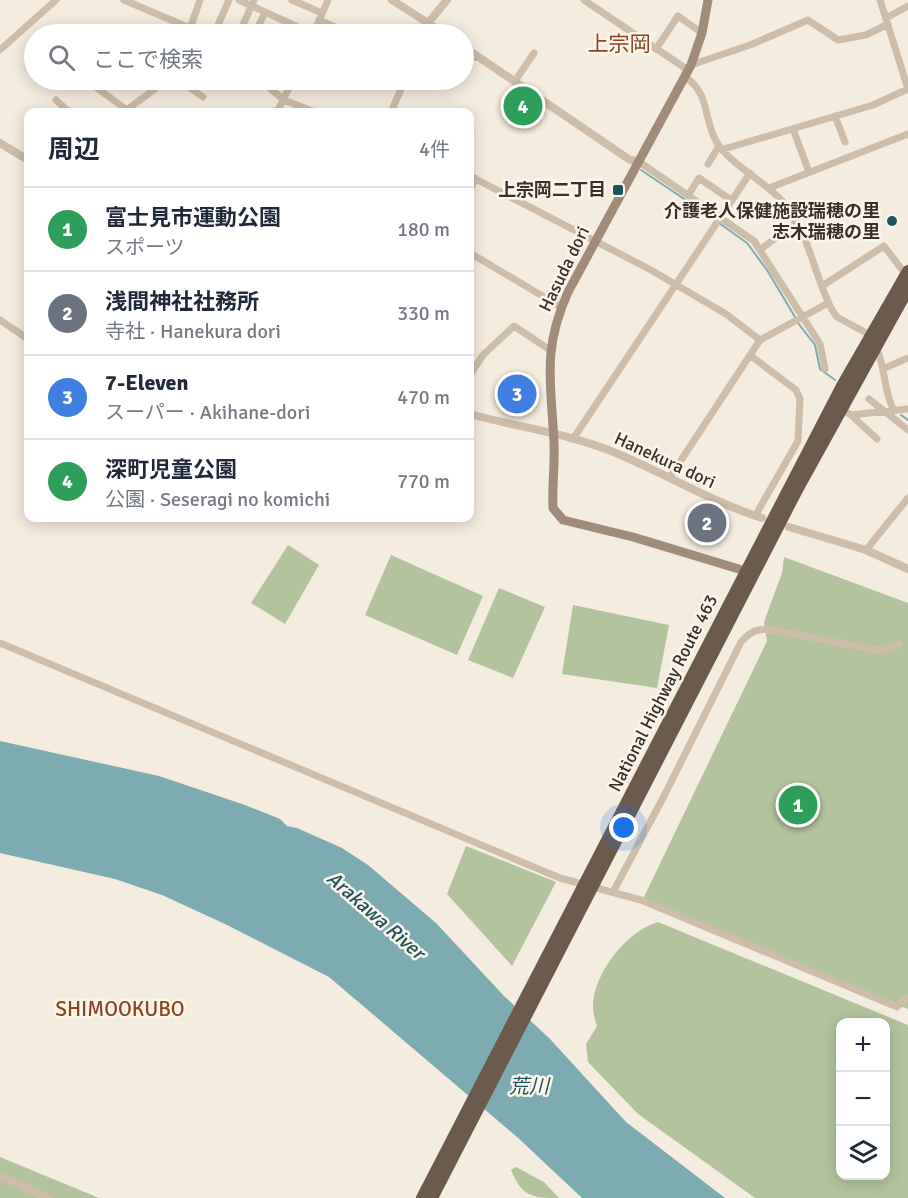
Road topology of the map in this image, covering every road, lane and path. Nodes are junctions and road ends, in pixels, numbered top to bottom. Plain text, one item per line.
1 (56, 0) edge
2 (124, 0) edge
3 (200, 0) edge
4 (229, 0) edge
5 (239, 0) edge
6 (292, 0) edge
7 (328, 0) edge
8 (392, 0) edge
9 (447, 0) edge
10 (584, 0) edge
11 (708, 0) edge
12 (880, 0) edge
13 (253, 3) edge
14 (908, 6) edge
15 (265, 12) junction
16 (320, 16) junction
17 (887, 21) junction
18 (428, 23) joint
19 (29, 24) edge
20 (174, 24) edge
21 (192, 24) edge
22 (218, 24) edge
23 (244, 24) edge
24 (260, 24) edge
25 (291, 24) edge
26 (317, 24) edge
27 (334, 24) edge
28 (24, 29) edge
29 (702, 33) junction
30 (656, 49) junction
31 (0, 50) edge
32 (534, 52) dead end
33 (474, 54) edge
34 (688, 71) junction
35 (515, 81) junction
36 (908, 89) edge
37 (99, 90) edge
38 (153, 90) edge
39 (193, 90) edge
40 (272, 90) edge
41 (288, 90) edge
42 (401, 90) edge
43 (203, 97) dead end
44 (56, 100) dead end
45 (284, 100) junction
46 (65, 108) edge
47 (121, 108) edge
48 (129, 108) edge
49 (279, 108) edge
50 (305, 108) edge
51 (393, 108) edge
52 (835, 116) junction
53 (793, 129) junction
54 (908, 134) edge
55 (845, 142) dead end
56 (0, 143) edge
57 (722, 148) junction
58 (24, 158) edge
59 (638, 161) junction
60 (708, 164) dead end
61 (809, 172) junction
62 (750, 173) junction
63 (474, 178) edge
64 (769, 188) junction
65 (689, 194) junction
66 (731, 200) junction
67 (720, 216) junction
68 (797, 222) junction
69 (595, 242) junction
70 (761, 249) junction
71 (474, 255) edge
72 (907, 273) edge
73 (675, 284) junction
74 (822, 286) junction
75 (908, 289) edge
76 (828, 303) junction
77 (561, 307) junction
78 (802, 318) junction
79 (0, 320) edge
80 (24, 336) edge
81 (760, 340) junction
82 (872, 340) junction
83 (550, 350) junction
84 (751, 356) junction
85 (908, 358) edge
86 (885, 368) junction
87 (474, 369) edge
88 (825, 369) dead end
89 (869, 399) dead end
90 (908, 409) edge
91 (894, 411) junction
92 (846, 412) junction
93 (885, 412) junction
94 (474, 415) edge
95 (908, 430) edge
96 (554, 433) junction
97 (877, 438) dead end
98 (573, 439) junction
99 (670, 477) junction
100 (908, 498) edge
101 (759, 517) joint
102 (789, 526) dead end
103 (866, 550) junction
104 (908, 569) edge
105 (750, 572) junction
106 (0, 644) edge
107 (898, 644) dead end
108 (638, 791) junction
109 (613, 892) junction
110 (908, 997) edge
111 (0, 1176) edge
112 (48, 1198) edge
113 (422, 1198) edge
114 (432, 1198) edge

1 - 19 street
2 - 20 street
3 - 21 street
4 - 22 street
5 - 13 street
6 - 16 street
7 - 16 street
8 - 18 street
9 - 18 street
10 - 30 street
11 - 29 main road, Hasuda dori
12 - 17 street
13 - 15 street
13 - 23 street
14 - 17 street
15 - 24 street
15 - 25 street
16 - 26 street
16 - 27 street
17 - 34 street
17 - 36 street
28 - 31 street
29 - 30 street
29 - 34 main road, Hasuda dori
30 - 34 street
32 - 35 street
33 - 35 street
34 - 57 street
34 - 59 main road, Hasuda dori
35 - 59 street
36 - 52 street
37 - 47 street
38 - 48 street
39 - 43 street
40 - 45 street
41 - 45 street
42 - 51 street
44 - 46 street
45 - 49 street
45 - 50 street
52 - 53 street
52 - 55 street
53 - 57 street
53 - 61 street
54 - 61 street
56 - 58 street
57 - 60 street
57 - 62 street
59 - 65 street
59 - 69 main road, Hasuda dori
61 - 64 street
62 - 64 street
62 - 66 street
63 - 69 street
64 - 68 street
65 - 66 street
65 - 67 street
66 - 67 street
67 - 70 street
67 - 73 street
68 - 70 street
68 - 74 street
69 - 73 street
69 - 77 main road, Hasuda dori
70 - 78 street
71 - 77 street
72 - 74 street
72 - 82 highway, National Highway Route 463
73 - 81 street
73 - 98 street
74 - 76 street
75 - 82 highway, National Highway Route 463
76 - 78 street
76 - 82 street
77 - 83 main road, Hasuda dori
78 - 81 street
78 - 88 street
79 - 80 street
81 - 84 street
82 - 86 street
82 - 92 highway, National Highway Route 463
82 - 105 highway, National Highway Route 463
83 - 87 street
83 - 96 main road, Hasuda dori
84 - 99 street
84 - 101 street
85 - 86 street
86 - 91 street
89 - 93 street
90 - 91 street
91 - 93 street
92 - 93 street
92 - 97 street
92 - 105 highway, National Highway Route 463
93 - 95 street
94 - 96 street, Hanekura dori
96 - 98 street, Hanekura dori
96 - 105 main road, Hasuda dori
98 - 99 street, Hanekura dori
99 - 101 street, Hanekura dori
100 - 103 street
102 - 103 street
103 - 104 street
105 - 108 highway, National Highway Route 463
106 - 109 street
107 - 109 street
108 - 113 highway, National Highway Route 463
108 - 114 highway, National Highway Route 463
109 - 110 street
111 - 112 street

